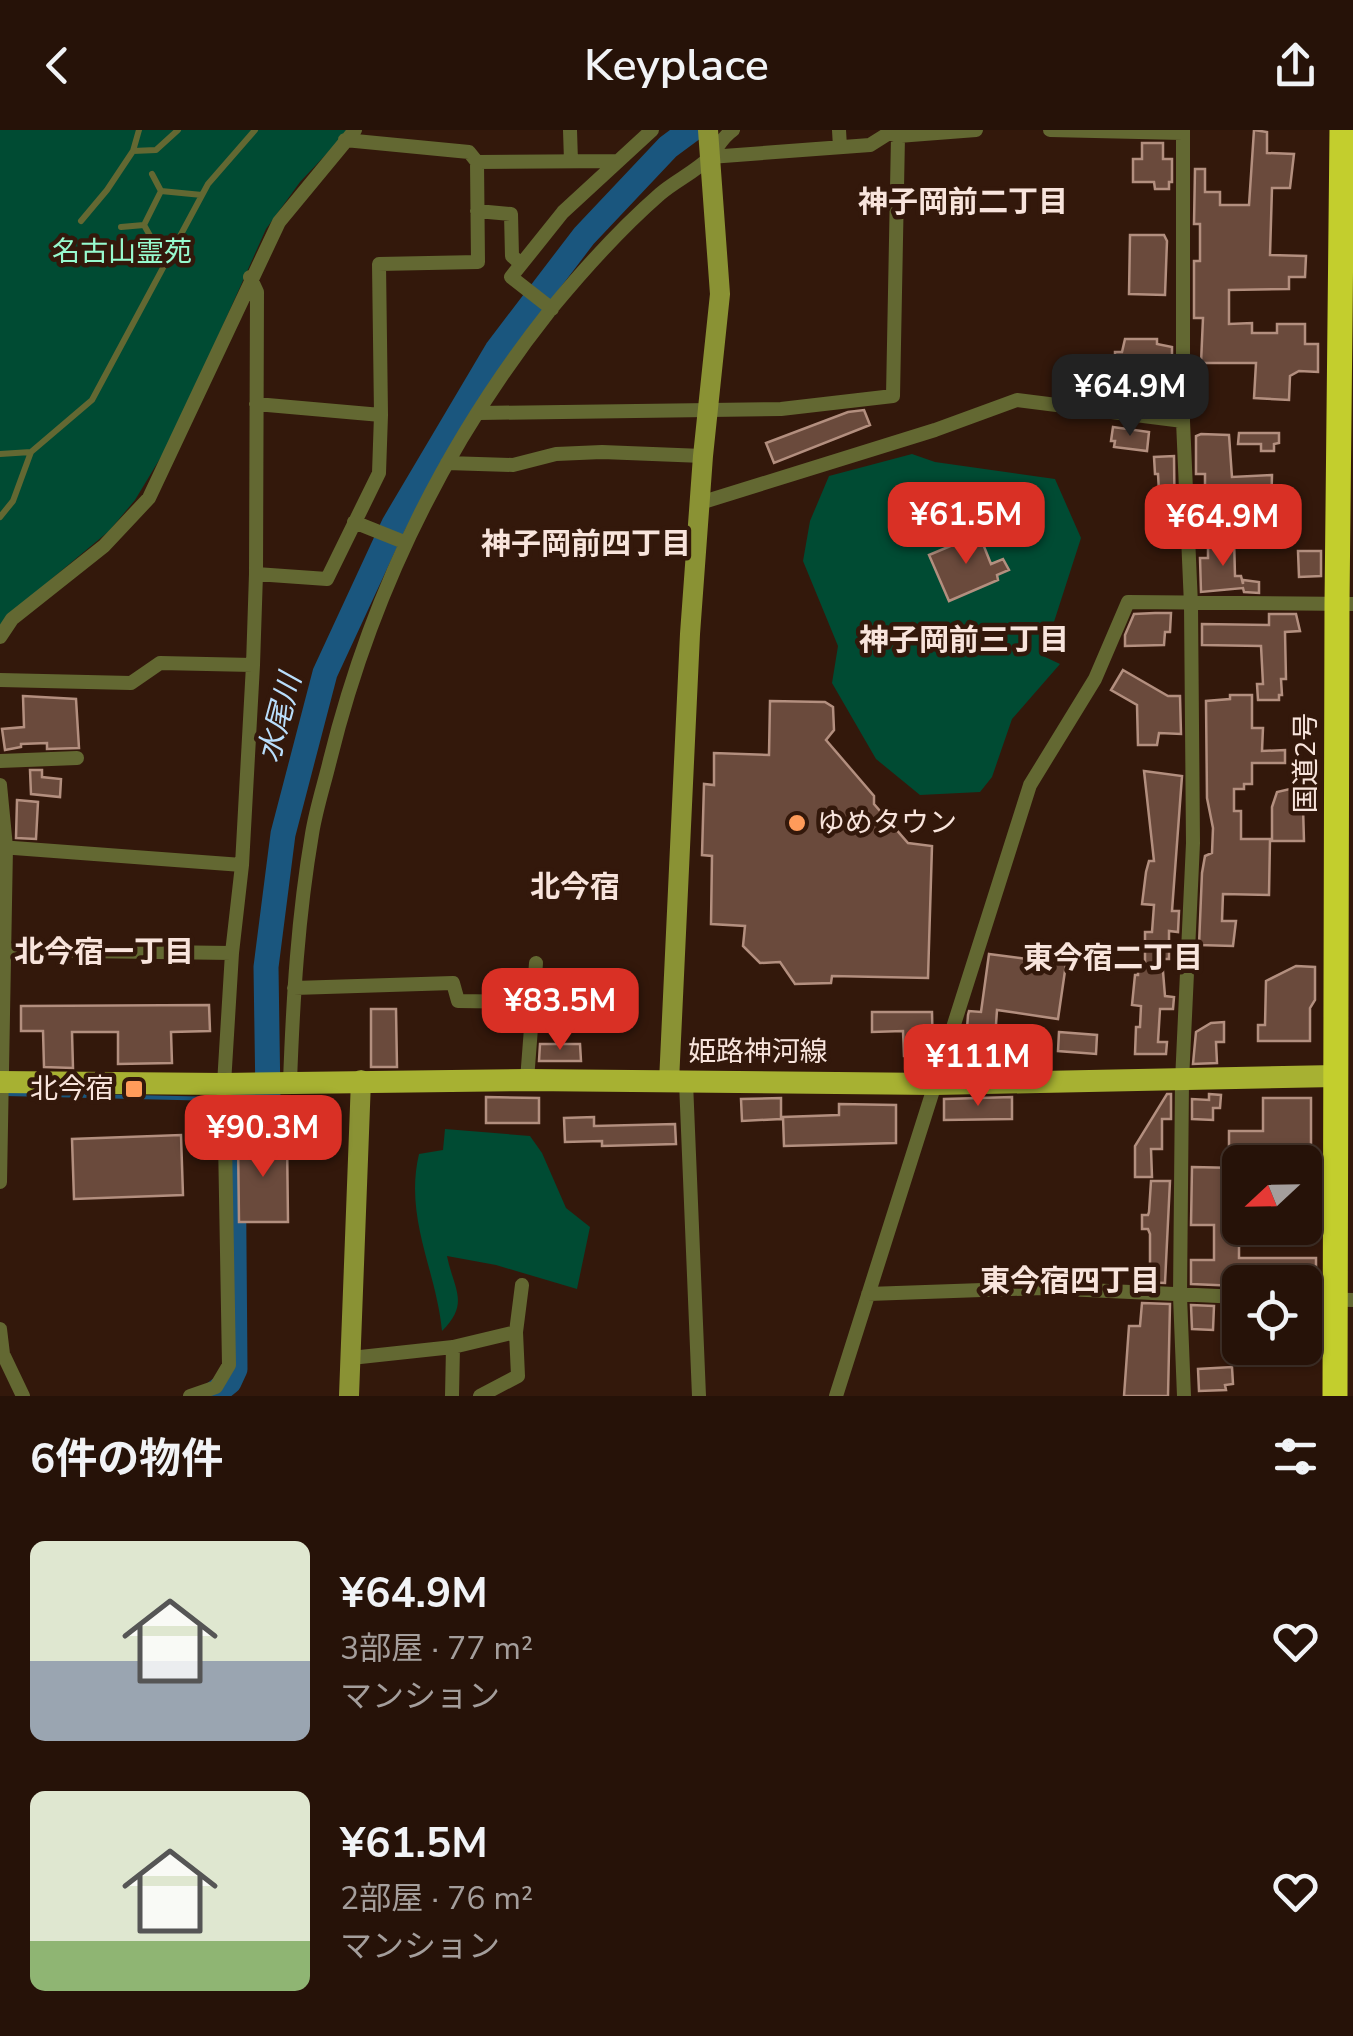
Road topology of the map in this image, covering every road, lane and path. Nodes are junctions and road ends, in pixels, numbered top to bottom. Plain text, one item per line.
1 (139, 130) edge
2 (178, 130) edge
3 (255, 130) edge
4 (570, 130) edge
5 (652, 130) edge
6 (708, 130) edge
7 (733, 130) edge
8 (839, 130) edge
9 (976, 130) edge
10 (1050, 130) edge
11 (1342, 130) edge
12 (1183, 132) edge
13 (350, 135) edge
14 (898, 136) junction
15 (840, 147) junction
16 (133, 151) junction
17 (710, 157) junction
18 (572, 161) junction
19 (616, 161) junction
20 (477, 162) junction
21 (152, 174) dead end
22 (161, 191) junction
23 (202, 195) junction
24 (477, 211) junction
25 (81, 220) dead end
26 (144, 225) junction
27 (121, 226) dead end
28 (521, 264) junction
29 (166, 265) junction
30 (250, 277) junction
31 (1347, 294) edge
32 (552, 309) junction
33 (256, 404) junction
34 (709, 409) junction
35 (480, 413) junction
36 (381, 414) junction
37 (1183, 420) junction
38 (31, 452) junction
39 (0, 454) edge
40 (702, 456) junction
41 (447, 463) junction
42 (700, 503) junction
43 (0, 517) edge
44 (354, 522) junction
45 (404, 542) junction
46 (256, 574) junction
47 (1345, 604) edge
48 (1191, 605) junction
49 (0, 637) edge
50 (252, 666) junction
51 (0, 680) edge
52 (77, 758) dead end
53 (0, 761) edge
54 (0, 786) edge
55 (3, 847) edge
56 (242, 865) junction
57 (1344, 874) edge
58 (5, 950) junction
59 (232, 954) junction
60 (536, 962) dead end
61 (294, 988) junction
62 (533, 1002) junction
63 (1344, 1076) edge
64 (360, 1080) junction
65 (528, 1080) junction
66 (1182, 1081) junction
67 (2, 1082) edge
68 (287, 1082) junction
69 (677, 1082) junction
70 (228, 1084) junction
71 (936, 1084) junction
72 (0, 1182) edge
73 (522, 1285) dead end
74 (868, 1294) junction
75 (1180, 1296) junction
76 (1222, 1297) edge
77 (1343, 1300) edge
78 (0, 1329) edge
79 (516, 1332) junction
80 (453, 1347) junction
81 (351, 1358) junction
82 (23, 1396) edge
83 (190, 1396) edge
84 (350, 1396) edge
85 (452, 1396) edge
86 (480, 1396) edge
87 (699, 1396) edge
88 (836, 1396) edge
89 (1184, 1396) edge
90 (1334, 1396) edge

1 - 16 lane
2 - 16 lane
3 - 23 lane
4 - 18 street
5 - 19 street
6 - 17 street
7 - 17 street
8 - 15 street
9 - 14 street
10 - 12 street
11 - 31 highway, 国道2号
12 - 37 street
13 - 20 street
13 - 30 street
14 - 15 street
14 - 34 street
15 - 17 street
16 - 25 lane
17 - 32 street
17 - 34 street
18 - 19 street
18 - 20 street
19 - 28 street
20 - 24 street
21 - 22 lane
22 - 23 lane
22 - 26 lane
23 - 29 lane
24 - 28 street
24 - 36 street
26 - 27 lane
26 - 29 lane
28 - 32 street
29 - 38 lane
30 - 33 street
30 - 49 street
31 - 47 highway, 国道2号
32 - 35 street
33 - 36 street
33 - 46 street
34 - 35 street
34 - 40 street
35 - 41 street
36 - 44 street
37 - 42 street
37 - 48 street
38 - 39 lane
38 - 43 lane
40 - 41 street
40 - 42 street
41 - 45 street
42 - 69 street
44 - 45 street
44 - 46 street
45 - 61 street
46 - 50 street
47 - 48 street
47 - 57 highway, 国道2号
48 - 66 street
48 - 71 street
50 - 51 street
50 - 56 street
52 - 53 street
54 - 55 street
55 - 56 street
55 - 58 street
56 - 59 street
57 - 63 highway, 国道2号
58 - 59 street
58 - 67 street
59 - 70 street
60 - 62 street
61 - 62 street
61 - 68 street
62 - 65 street
63 - 66 main road, 姫路神河線
63 - 77 highway, 国道2号
64 - 65 main road, 姫路神河線
64 - 68 main road, 姫路神河線
64 - 81 street
65 - 69 main road, 姫路神河線
66 - 71 main road, 姫路神河線
66 - 75 street
67 - 70 main road, 姫路神河線
67 - 72 street
68 - 70 main road, 姫路神河線
69 - 71 main road, 姫路神河線
69 - 87 street
70 - 83 street
71 - 74 street
73 - 79 street
74 - 75 street
74 - 88 street
75 - 76 street
75 - 89 street
77 - 90 highway, 国道2号
78 - 82 street
79 - 80 street
79 - 86 street
80 - 81 street
80 - 85 street
81 - 84 street

